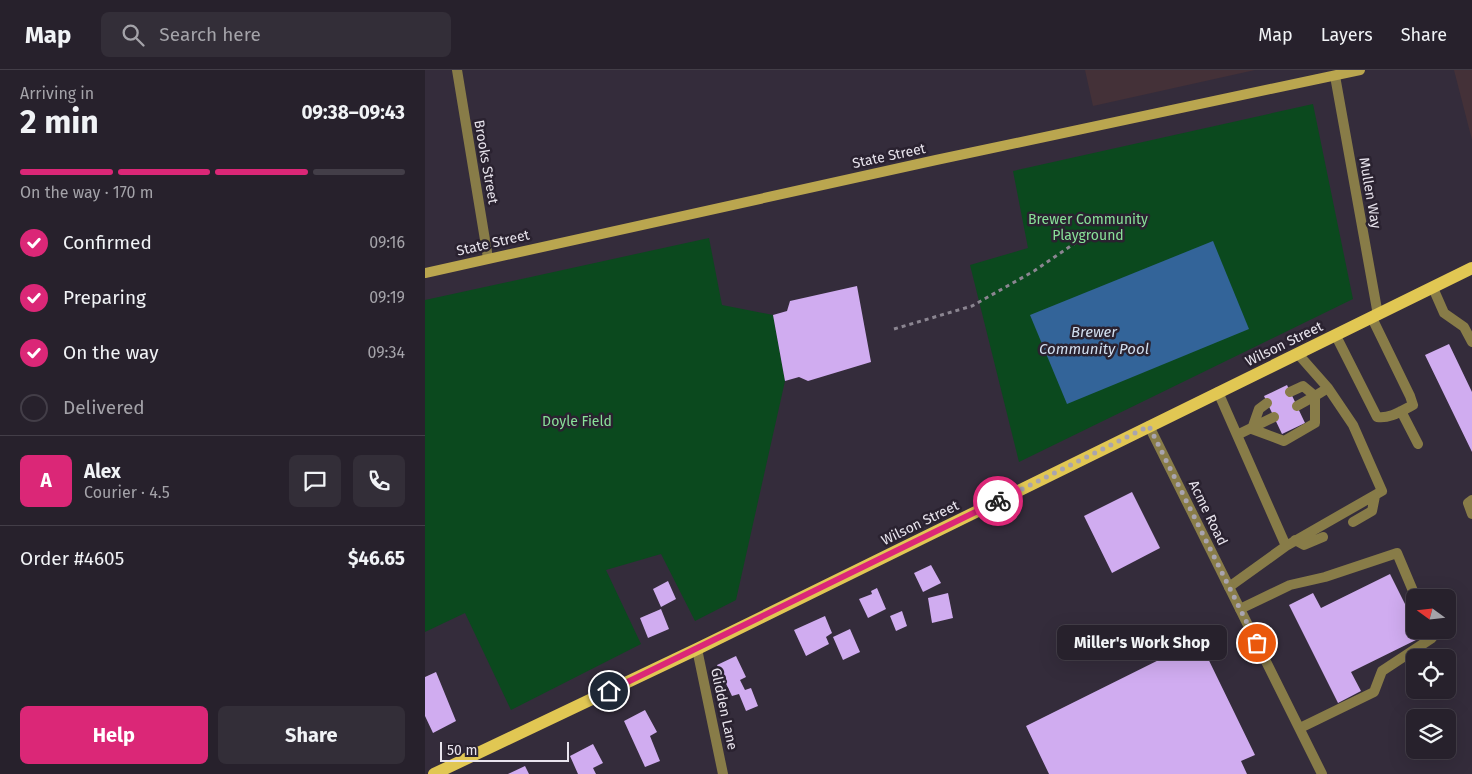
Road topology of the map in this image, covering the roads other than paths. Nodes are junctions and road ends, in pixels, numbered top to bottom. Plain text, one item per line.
1 (457, 70) edge
2 (1360, 70) edge
3 (1334, 73) edge
4 (488, 258) junction
5 (1472, 268) edge
6 (425, 273) edge
7 (1433, 288) junction
8 (1375, 316) junction
9 (1336, 336) junction
10 (1472, 342) edge
11 (1298, 354) junction
12 (1328, 388) junction
13 (1218, 392) junction
14 (1290, 392) dead end
15 (1315, 396) junction
16 (1267, 403) dead end
17 (1297, 406) dead end
18 (1401, 412) junction
19 (1274, 417) dead end
20 (1149, 426) junction
21 (1252, 429) junction
22 (1237, 435) junction
23 (1418, 444) dead end
24 (1375, 496) junction
25 (1472, 500) edge
26 (1472, 514) edge
27 (1353, 522) dead end
28 (1323, 537) dead end
29 (1295, 540) junction
30 (1287, 546) junction
31 (1229, 586) junction
32 (1411, 589) edge
33 (1240, 609) junction
34 (1431, 639) edge
35 (697, 649) junction
36 (1300, 728) junction
37 (434, 774) edge
38 (723, 774) edge
39 (1322, 774) edge

1 - 4 street, Brooks Street
2 - 3 main road, State Street
3 - 4 main road, State Street
3 - 8 street, Mullen Way
4 - 6 main road, State Street
5 - 7 main road, Wilson Street
7 - 8 main road, Wilson Street
7 - 10 street
8 - 9 main road, Wilson Street
8 - 18 street, Mullen Way
9 - 11 main road, Wilson Street
9 - 18 street
11 - 12 street
11 - 13 main road, Wilson Street
12 - 15 street
12 - 24 street
13 - 20 main road, Wilson Street
13 - 22 street
14 - 15 street
15 - 17 street
15 - 21 street
16 - 21 street
18 - 23 street
19 - 21 street
20 - 31 street, Acme Road
20 - 35 main road, Wilson Street
21 - 22 street
22 - 30 street
24 - 27 street
24 - 29 street
25 - 26 street
28 - 29 street
29 - 30 street
30 - 31 street
31 - 33 street, Acme Road
32 - 33 street
33 - 36 street, Acme Road
34 - 36 street
35 - 37 main road, Wilson Street
35 - 38 street, Glidden Lane
36 - 39 street, Acme Road

